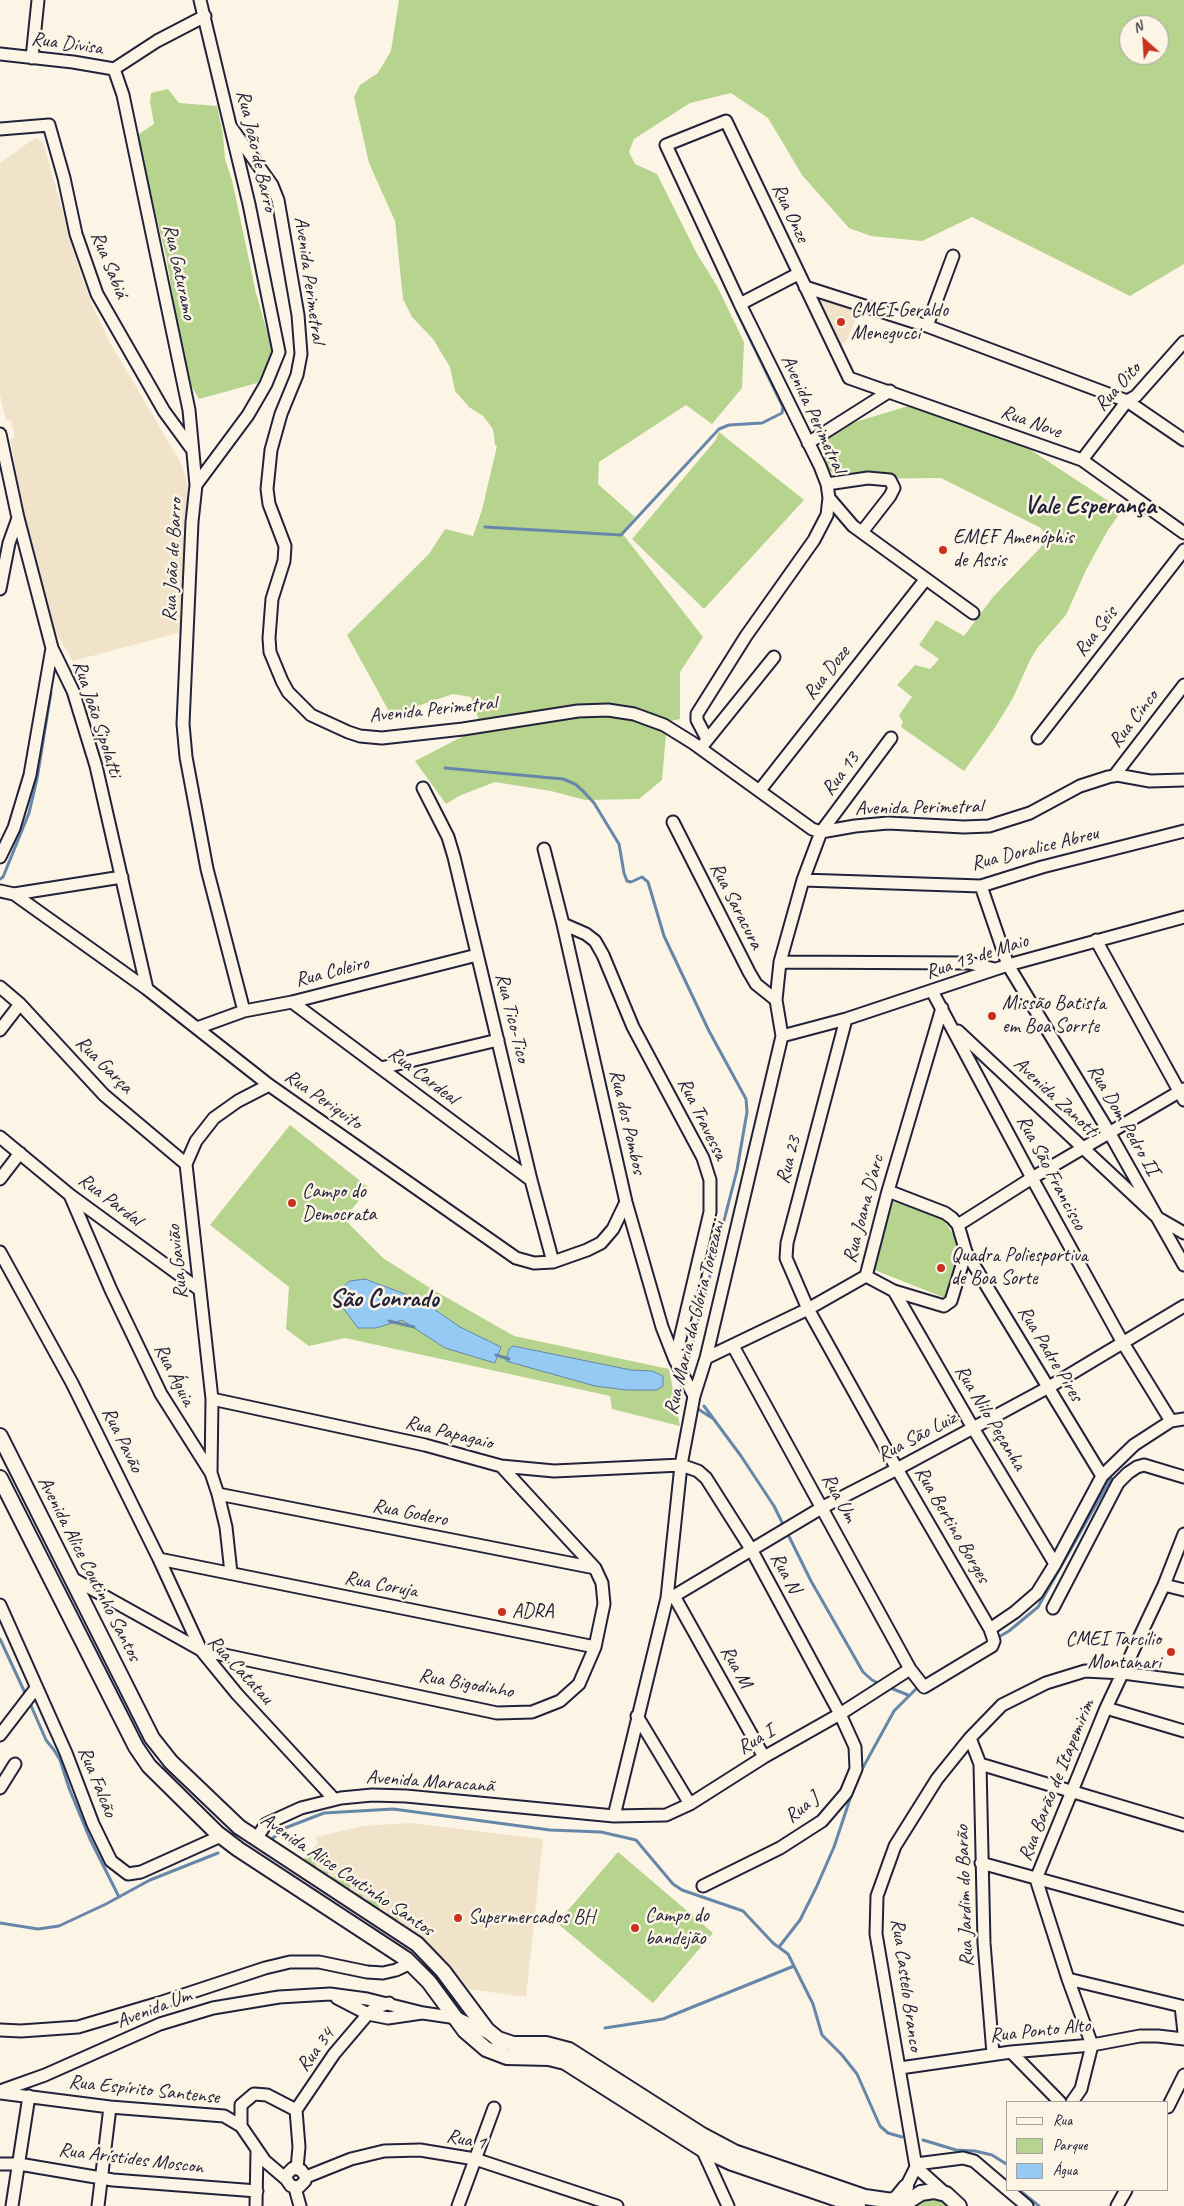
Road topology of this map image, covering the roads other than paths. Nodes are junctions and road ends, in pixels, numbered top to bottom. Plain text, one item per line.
1 (38, 0) edge
2 (200, 0) edge
3 (205, 16) junction
4 (0, 54) edge
5 (32, 58) junction
6 (114, 69) junction
7 (231, 127) junction
8 (0, 129) edge
9 (666, 145) joint
10 (953, 256) dead end
11 (798, 274) junction
12 (805, 287) junction
13 (740, 304) junction
14 (928, 326) junction
15 (1184, 342) edge
16 (849, 378) joint
17 (890, 391) junction
18 (1127, 401) junction
19 (0, 434) edge
20 (1184, 440) edge
21 (808, 443) junction
22 (191, 448) junction
23 (1082, 460) junction
24 (827, 484) junction
25 (196, 485) junction
26 (829, 498) junction
27 (18, 518) junction
28 (862, 532) junction
29 (1184, 533) edge
30 (1184, 550) edge
31 (925, 580) junction
32 (0, 588) edge
33 (972, 613) dead end
34 (52, 648) junction
35 (774, 657) dead end
36 (1184, 685) edge
37 (891, 738) dead end
38 (1038, 738) dead end
39 (704, 744) junction
40 (1114, 776) junction
41 (1184, 780) edge
42 (423, 788) dead end
43 (760, 790) junction
44 (673, 822) dead end
45 (1184, 831) edge
46 (821, 832) junction
47 (544, 849) dead end
48 (0, 858) edge
49 (122, 877) junction
50 (803, 880) junction
51 (981, 886) junction
52 (0, 892) edge
53 (14, 894) junction
54 (1184, 918) edge
55 (564, 924) junction
56 (1096, 940) junction
57 (477, 955) junction
58 (780, 962) junction
59 (1008, 965) junction
60 (996, 969) junction
61 (0, 987) edge
62 (147, 989) junction
63 (932, 991) junction
64 (776, 1000) junction
65 (292, 1002) junction
66 (20, 1004) junction
67 (942, 1008) junction
68 (244, 1011) junction
69 (846, 1019) junction
70 (951, 1025) junction
71 (197, 1028) junction
72 (0, 1030) edge
73 (782, 1036) junction
74 (498, 1040) junction
75 (380, 1068) junction
76 (270, 1086) junction
77 (1182, 1094) edge
78 (1109, 1132) junction
79 (0, 1137) edge
80 (1082, 1148) junction
81 (20, 1153) junction
82 (186, 1164) junction
83 (1032, 1178) junction
84 (0, 1179) edge
85 (531, 1180) junction
86 (888, 1191) junction
87 (70, 1195) junction
88 (626, 1202) junction
89 (1158, 1218) junction
90 (958, 1225) junction
91 (1184, 1233) edge
92 (0, 1252) edge
93 (966, 1252) junction
94 (553, 1262) junction
95 (1184, 1265) edge
96 (866, 1276) junction
97 (200, 1290) junction
98 (894, 1291) junction
99 (1184, 1306) edge
100 (808, 1309) junction
101 (1123, 1343) junction
102 (734, 1346) junction
103 (706, 1358) junction
104 (675, 1360) junction
105 (1049, 1387) junction
106 (694, 1396) junction
107 (212, 1399) junction
108 (1184, 1419) edge
109 (1171, 1421) junction
110 (973, 1428) junction
111 (0, 1436) edge
112 (681, 1465) junction
113 (500, 1466) junction
114 (897, 1469) junction
115 (211, 1474) junction
116 (1102, 1476) junction
117 (1184, 1477) edge
118 (0, 1478) edge
119 (218, 1494) junction
120 (823, 1507) junction
121 (1184, 1534) edge
122 (751, 1549) junction
123 (159, 1559) junction
124 (1055, 1564) junction
125 (595, 1568) junction
126 (231, 1573) junction
127 (72, 1578) junction
128 (1164, 1584) junction
129 (1184, 1590) edge
130 (670, 1597) junction
131 (0, 1605) edge
132 (1053, 1608) dead end
133 (992, 1635) junction
134 (595, 1647) junction
135 (201, 1650) junction
136 (910, 1669) junction
137 (1123, 1673) junction
138 (1184, 1681) edge
139 (36, 1688) junction
140 (1106, 1708) junction
141 (840, 1714) junction
142 (637, 1716) junction
143 (1184, 1731) edge
144 (0, 1735) edge
145 (970, 1738) junction
146 (764, 1757) junction
147 (15, 1764) dead end
148 (980, 1764) junction
149 (0, 1788) edge
150 (1071, 1791) junction
151 (334, 1799) junction
152 (690, 1804) junction
153 (614, 1816) junction
154 (1184, 1825) edge
155 (221, 1836) junction
156 (256, 1839) junction
157 (981, 1863) junction
158 (1036, 1879) junction
159 (703, 1886) dead end
160 (1184, 1919) edge
161 (411, 1964) junction
162 (1068, 1979) junction
163 (330, 1994) junction
164 (390, 2003) junction
165 (423, 2013) junction
166 (368, 2014) junction
167 (454, 2017) junction
168 (0, 2030) edge
169 (1184, 2033) edge
170 (492, 2035) junction
171 (1184, 2039) edge
172 (1092, 2045) junction
173 (1011, 2052) junction
174 (993, 2054) junction
175 (900, 2068) junction
176 (1184, 2075) edge
177 (0, 2092) edge
178 (29, 2096) junction
179 (1059, 2101) edge
180 (1073, 2101) edge
181 (1169, 2105) edge
182 (110, 2108) junction
183 (494, 2108) dead end
184 (296, 2110) junction
185 (241, 2126) junction
186 (705, 2144) junction
187 (257, 2150) junction
188 (475, 2159) junction
189 (0, 2164) edge
190 (19, 2164) junction
191 (916, 2166) junction
192 (297, 2168) junction
193 (306, 2177) junction
194 (102, 2178) junction
195 (286, 2179) junction
196 (295, 2188) junction
197 (1006, 2188) edge
198 (257, 2191) junction
199 (1009, 2191) edge
200 (1125, 2191) edge
201 (946, 2194) junction
202 (907, 2199) edge
203 (12, 2206) edge
204 (98, 2206) edge
205 (256, 2206) edge
206 (300, 2206) edge
207 (458, 2206) edge
208 (616, 2206) edge
209 (728, 2206) edge
210 (858, 2206) edge
211 (959, 2206) edge
212 (1027, 2206) edge
213 (1117, 2206) edge

1 - 5 street
2 - 3 street, Rua João de Barro
3 - 6 street, Rua Divisa
3 - 7 street, Rua João de Barro
4 - 5 street, Rua Divisa
5 - 6 street, Rua Divisa
6 - 22 street, Rua Gaturamo
7 - 25 street, Rua João de Barro
7 - 39 street, Avenida Perimetral
8 - 22 street, Rua Sabiá
9 - 11 street, Rua Onze
9 - 13 street, Avenida Perimetral
10 - 14 street
11 - 12 street, Rua Onze
11 - 13 street
12 - 14 street
12 - 16 street, Rua Onze
13 - 21 street, Avenida Perimetral
14 - 18 street
15 - 18 street, Rua Oito
16 - 17 street, Rua Nove
17 - 21 street
17 - 23 street, Rua Nove
18 - 20 street
18 - 23 street, Rua Oito
19 - 27 street, Rua João Sipolatti
21 - 24 street, Avenida Perimetral
22 - 25 street, Rua Gaturamo
23 - 29 street, Rua Nove
24 - 26 street, Avenida Perimetral
24 - 28 street
25 - 68 street, Rua João de Barro
26 - 28 street
26 - 39 street, Avenida Perimetral
27 - 32 street
27 - 34 street, Rua João Sipolatti
28 - 31 street
30 - 38 street, Rua Seis
31 - 33 street
31 - 43 street, Rua Doze
34 - 48 street
34 - 49 street, Rua João Sipolatti
35 - 39 street
36 - 40 street, Rua Cinco
37 - 46 street, Rua 13
39 - 43 street, Avenida Perimetral
40 - 41 street, Avenida Perimetral
40 - 46 street, Avenida Perimetral
42 - 57 street, Rua Tico-Tico
43 - 46 street, Avenida Perimetral
44 - 64 street, Rua Saracura
45 - 51 street, Rua Doralice Abreu
46 - 50 street, Rua Maria da Glória Torezani
47 - 55 street, Rua dos Pombos
49 - 53 street
49 - 62 street, Rua João Sipolatti
50 - 51 street, Rua Doralice Abreu
50 - 58 street, Rua Maria da Glória Torezani
51 - 59 street, Rua Dom Pedro II
52 - 53 street, Rua Periquito
53 - 62 street, Rua Periquito
54 - 56 street, Rua 13 de Maio
55 - 88 street, Rua dos Pombos
55 - 104 street, Rua Travessa
56 - 59 street, Rua 13 de Maio
56 - 77 street
57 - 65 street, Rua Coleiro
57 - 74 street, Rua Tico-Tico
58 - 60 street
58 - 64 street, Rua Maria da Glória Torezani
59 - 60 street, Rua 13 de Maio
59 - 78 street, Rua Dom Pedro II
60 - 63 street, Rua 13 de Maio
61 - 66 street, Rua Garça
62 - 71 street, Rua Periquito
63 - 67 street, Rua São Francisco
63 - 69 street, Rua 13 de Maio
64 - 73 street, Rua Maria da Glória Torezani
65 - 68 street, Rua Coleiro
65 - 75 street, Rua Cardeal
66 - 72 street
66 - 82 street, Rua Garça
67 - 70 street, Rua São Francisco
67 - 86 street, Rua Joana D'arc
68 - 71 street, Rua Coleiro
69 - 73 street, Rua 13 de Maio
69 - 100 street, Rua 23
70 - 80 street, Avenida Zanotti
70 - 83 street, Rua São Francisco
71 - 76 street, Rua Periquito
73 - 103 street, Rua Maria da Glória Torezani
74 - 75 street
74 - 85 street, Rua Tico-Tico
75 - 85 street, Rua Cardeal
76 - 82 street, Rua Gavião
76 - 94 street, Rua Periquito
77 - 78 street
78 - 80 street
78 - 89 street, Rua Dom Pedro II
79 - 81 street, Rua Pardal
80 - 83 street
80 - 89 street, Avenida Zanotti
81 - 84 street
81 - 87 street, Rua Pardal
82 - 97 street, Rua Gavião
83 - 90 street
83 - 101 street, Rua São Francisco
85 - 94 street, Rua Tico-Tico
86 - 90 street
86 - 96 street, Rua Joana D'arc
87 - 97 street, Rua Pardal
87 - 115 street, Rua Águia
88 - 94 street, Rua Periquito
88 - 104 street, Rua dos Pombos
89 - 91 street, Avenida Zanotti
89 - 95 street, Rua Dom Pedro II
90 - 93 street, Rua Padre Pires
92 - 123 street, Rua Pavão
93 - 98 street
93 - 105 street, Rua Padre Pires
96 - 98 street
96 - 100 street, Rua Joana D'arc
97 - 107 street, Rua Gavião
98 - 110 street, Rua Nilo Peçanha
99 - 101 street, Rua São Luiz
100 - 102 street, Rua Joana D'arc
100 - 114 street, Rua Bertino Borges
101 - 105 street, Rua São Luiz
101 - 109 street, Rua São Francisco
102 - 103 street, Rua Joana D'arc
102 - 120 street, Rua Um
103 - 106 street, Rua Maria da Glória Torezani
104 - 106 street, Rua dos Pombos
105 - 110 street, Rua São Luiz
105 - 116 street, Rua Padre Pires
106 - 112 street, Rua Maria da Glória Torezani
107 - 113 street, Rua Papagaio
107 - 115 street, Rua Gavião
108 - 109 street
109 - 116 street
110 - 114 street, Rua São Luiz
110 - 124 street, Rua Nilo Peçanha
111 - 127 main road, Avenida Alice Coutinho Santos
112 - 113 street, Rua Papagaio
112 - 122 street, Rua N
112 - 130 street, Rua Maria da Glória Torezani
113 - 125 street, Rua Bigodinho
114 - 120 street, Rua São Luiz
114 - 133 street, Rua Bertino Borges
115 - 119 street, Rua Águia
116 - 124 street
117 - 132 street
118 - 155 main road, Avenida Alice Coutinho Santos
119 - 125 street, Rua Godero
119 - 126 street, Rua Águia
120 - 122 street, Rua São Luiz
120 - 136 street, Rua Um
121 - 128 street, Rua Barão de Itapemirim
122 - 130 street, Rua São Luiz
122 - 141 street, Rua N
123 - 126 street, Rua Coruja
123 - 135 street, Rua Pavão
124 - 133 street
125 - 134 street, Rua Bigodinho
126 - 134 street, Rua Coruja
127 - 135 street, Rua Catatau
127 - 156 main road, Avenida Alice Coutinho Santos
128 - 129 street
128 - 137 street, Rua Barão de Itapemirim
130 - 142 street, Rua Maria da Glória Torezani
130 - 146 street, Rua M
131 - 139 street, Rua Falcão
133 - 136 street, Rua Um
134 - 135 street, Rua Bigodinho
135 - 151 street, Rua Catatau
136 - 141 street, Rua I
137 - 138 street, Rua Castelo Branco
137 - 140 street, Rua Barão de Itapemirim
137 - 145 street, Rua Castelo Branco
139 - 144 street
139 - 155 street, Rua Falcão
140 - 143 street
140 - 150 street, Rua Barão de Itapemirim
141 - 146 street, Rua I
141 - 159 street, Rua J
142 - 152 street
142 - 153 street, Rua Maria da Glória Torezani
145 - 148 street, Rua Jardim do Barão
145 - 175 street, Rua Castelo Branco
146 - 152 street, Rua I
147 - 149 street
148 - 150 street
148 - 157 street, Rua Jardim do Barão
150 - 154 street
150 - 158 street, Rua Barão de Itapemirim
151 - 153 street, Avenida Maracanã
151 - 156 street, Avenida Maracanã
152 - 153 street, Rua I
155 - 161 main road, Avenida Alice Coutinho Santos
156 - 170 main road, Avenida Alice Coutinho Santos
157 - 158 street
157 - 174 street, Rua Jardim do Barão
158 - 160 street
158 - 162 street, Rua Barão de Itapemirim
161 - 167 main road, Avenida Alice Coutinho Santos
161 - 168 street
162 - 169 street
162 - 172 street, Rua Barão de Itapemirim
163 - 164 street, Avenida Um
163 - 166 street, Avenida Um
163 - 177 street, Avenida Um
164 - 165 street, Avenida Um
164 - 166 street
165 - 166 street, Avenida Um
165 - 167 street, Avenida Um
166 - 184 street, Rua 34
167 - 170 street, Avenida Um
167 - 186 main road, Avenida Alice Coutinho Santos
170 - 186 main road, Avenida Alice Coutinho Santos
171 - 172 street, Rua Ponto Alto
172 - 173 street, Rua Ponto Alto
172 - 180 street
173 - 174 street, Rua Ponto Alto
173 - 179 street
174 - 175 street, Rua Ponto Alto
175 - 191 street, Rua Castelo Branco
176 - 181 street
177 - 178 street, Rua Espírito Santense
178 - 182 street, Rua Espírito Santense
178 - 190 street
182 - 185 street, Rua Espírito Santense
182 - 194 street
183 - 188 street
184 - 185 street
184 - 192 street
185 - 187 street, Rua Espírito Santense
186 - 202 main road, Avenida Alice Coutinho Santos
186 - 209 street
186 - 210 main road, Avenida Alice Coutinho Santos
187 - 195 street, Rua Espírito Santense
187 - 198 street
188 - 193 street, Rua 1
188 - 207 street
188 - 208 street, Rua 1
189 - 190 street, Rua Arístides Moscon
190 - 194 street, Rua Arístides Moscon
190 - 203 street
191 - 197 street
191 - 201 street
191 - 202 street
192 - 193 street
192 - 195 street
193 - 196 street
194 - 198 street, Rua Arístides Moscon
194 - 204 street
195 - 196 street
196 - 206 street
198 - 205 street
199 - 212 street
200 - 213 street
201 - 202 main road
201 - 211 main road

